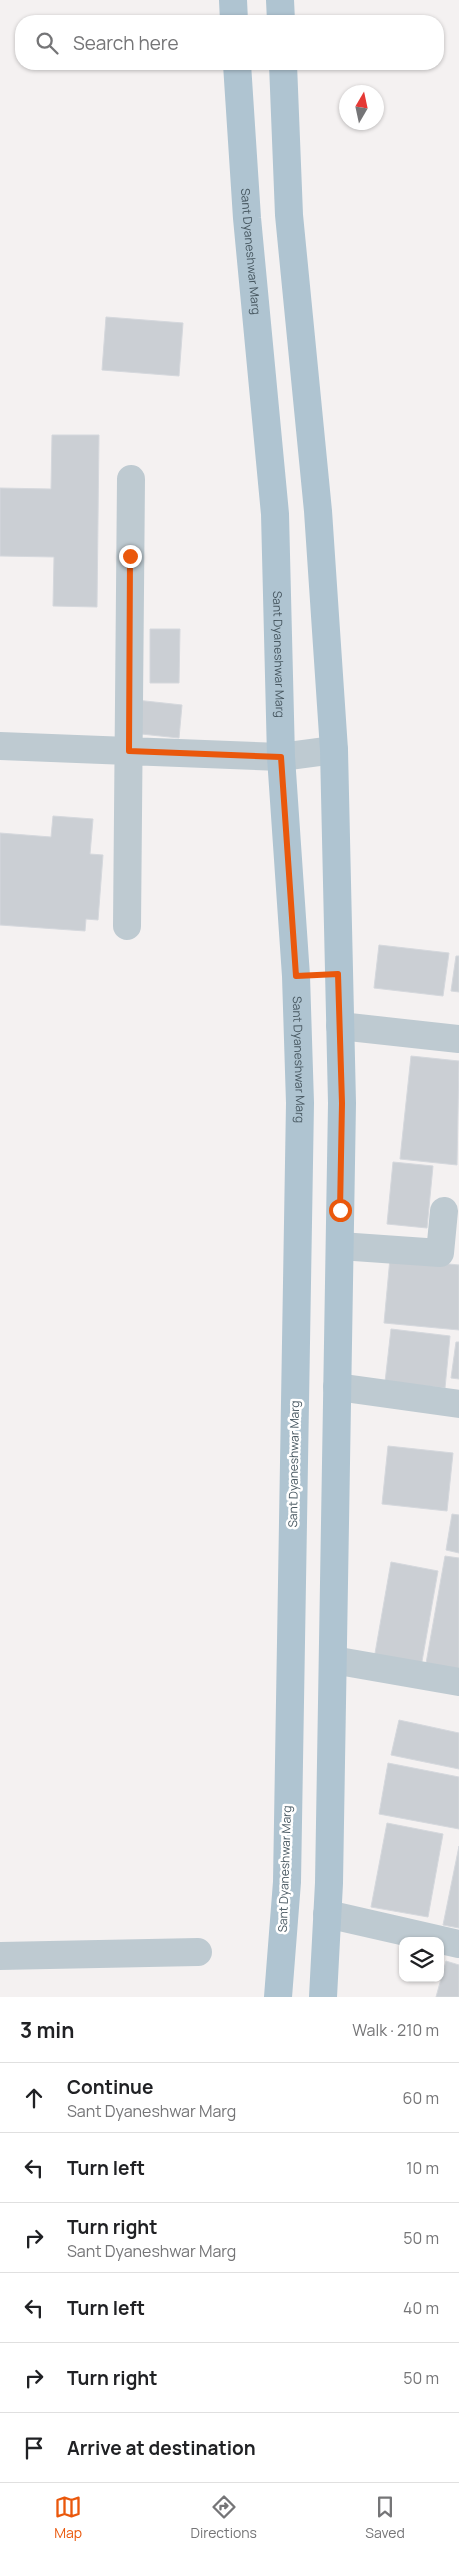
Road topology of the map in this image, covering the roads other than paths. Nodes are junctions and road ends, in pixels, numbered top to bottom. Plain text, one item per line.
1 (233, 0) edge
2 (280, 0) edge
3 (234, 15) edge
4 (280, 15) edge
5 (237, 70) edge
6 (282, 70) edge
7 (131, 478) dead end
8 (0, 746) edge
9 (334, 750) junction
10 (129, 751) junction
11 (281, 757) junction
12 (127, 926) dead end
13 (338, 974) junction
14 (296, 976) junction
15 (340, 1026) junction
16 (459, 1039) edge
17 (444, 1211) dead end
18 (340, 1253) junction
19 (297, 1261) junction
20 (337, 1387) junction
21 (459, 1404) edge
22 (333, 1660) junction
23 (459, 1682) edge
24 (327, 1914) junction
25 (459, 1944) edge
26 (198, 1952) dead end
27 (0, 1956) edge
28 (278, 1997) edge
29 (323, 1997) edge

1 - 3 main road
2 - 4 main road
5 - 11 main road, Sant Dyaneshwar Marg
6 - 9 main road
7 - 10 street
8 - 10 street
9 - 11 street
9 - 13 main road
10 - 11 street
10 - 12 street
11 - 14 main road, Sant Dyaneshwar Marg
13 - 14 main road
13 - 15 main road
14 - 19 main road, Sant Dyaneshwar Marg
15 - 16 street
15 - 18 main road
17 - 18 street
18 - 19 main road
18 - 20 main road
19 - 28 main road, Sant Dyaneshwar Marg
20 - 21 street
20 - 22 main road
22 - 23 street
22 - 24 main road
24 - 25 street
24 - 29 main road
26 - 27 street

